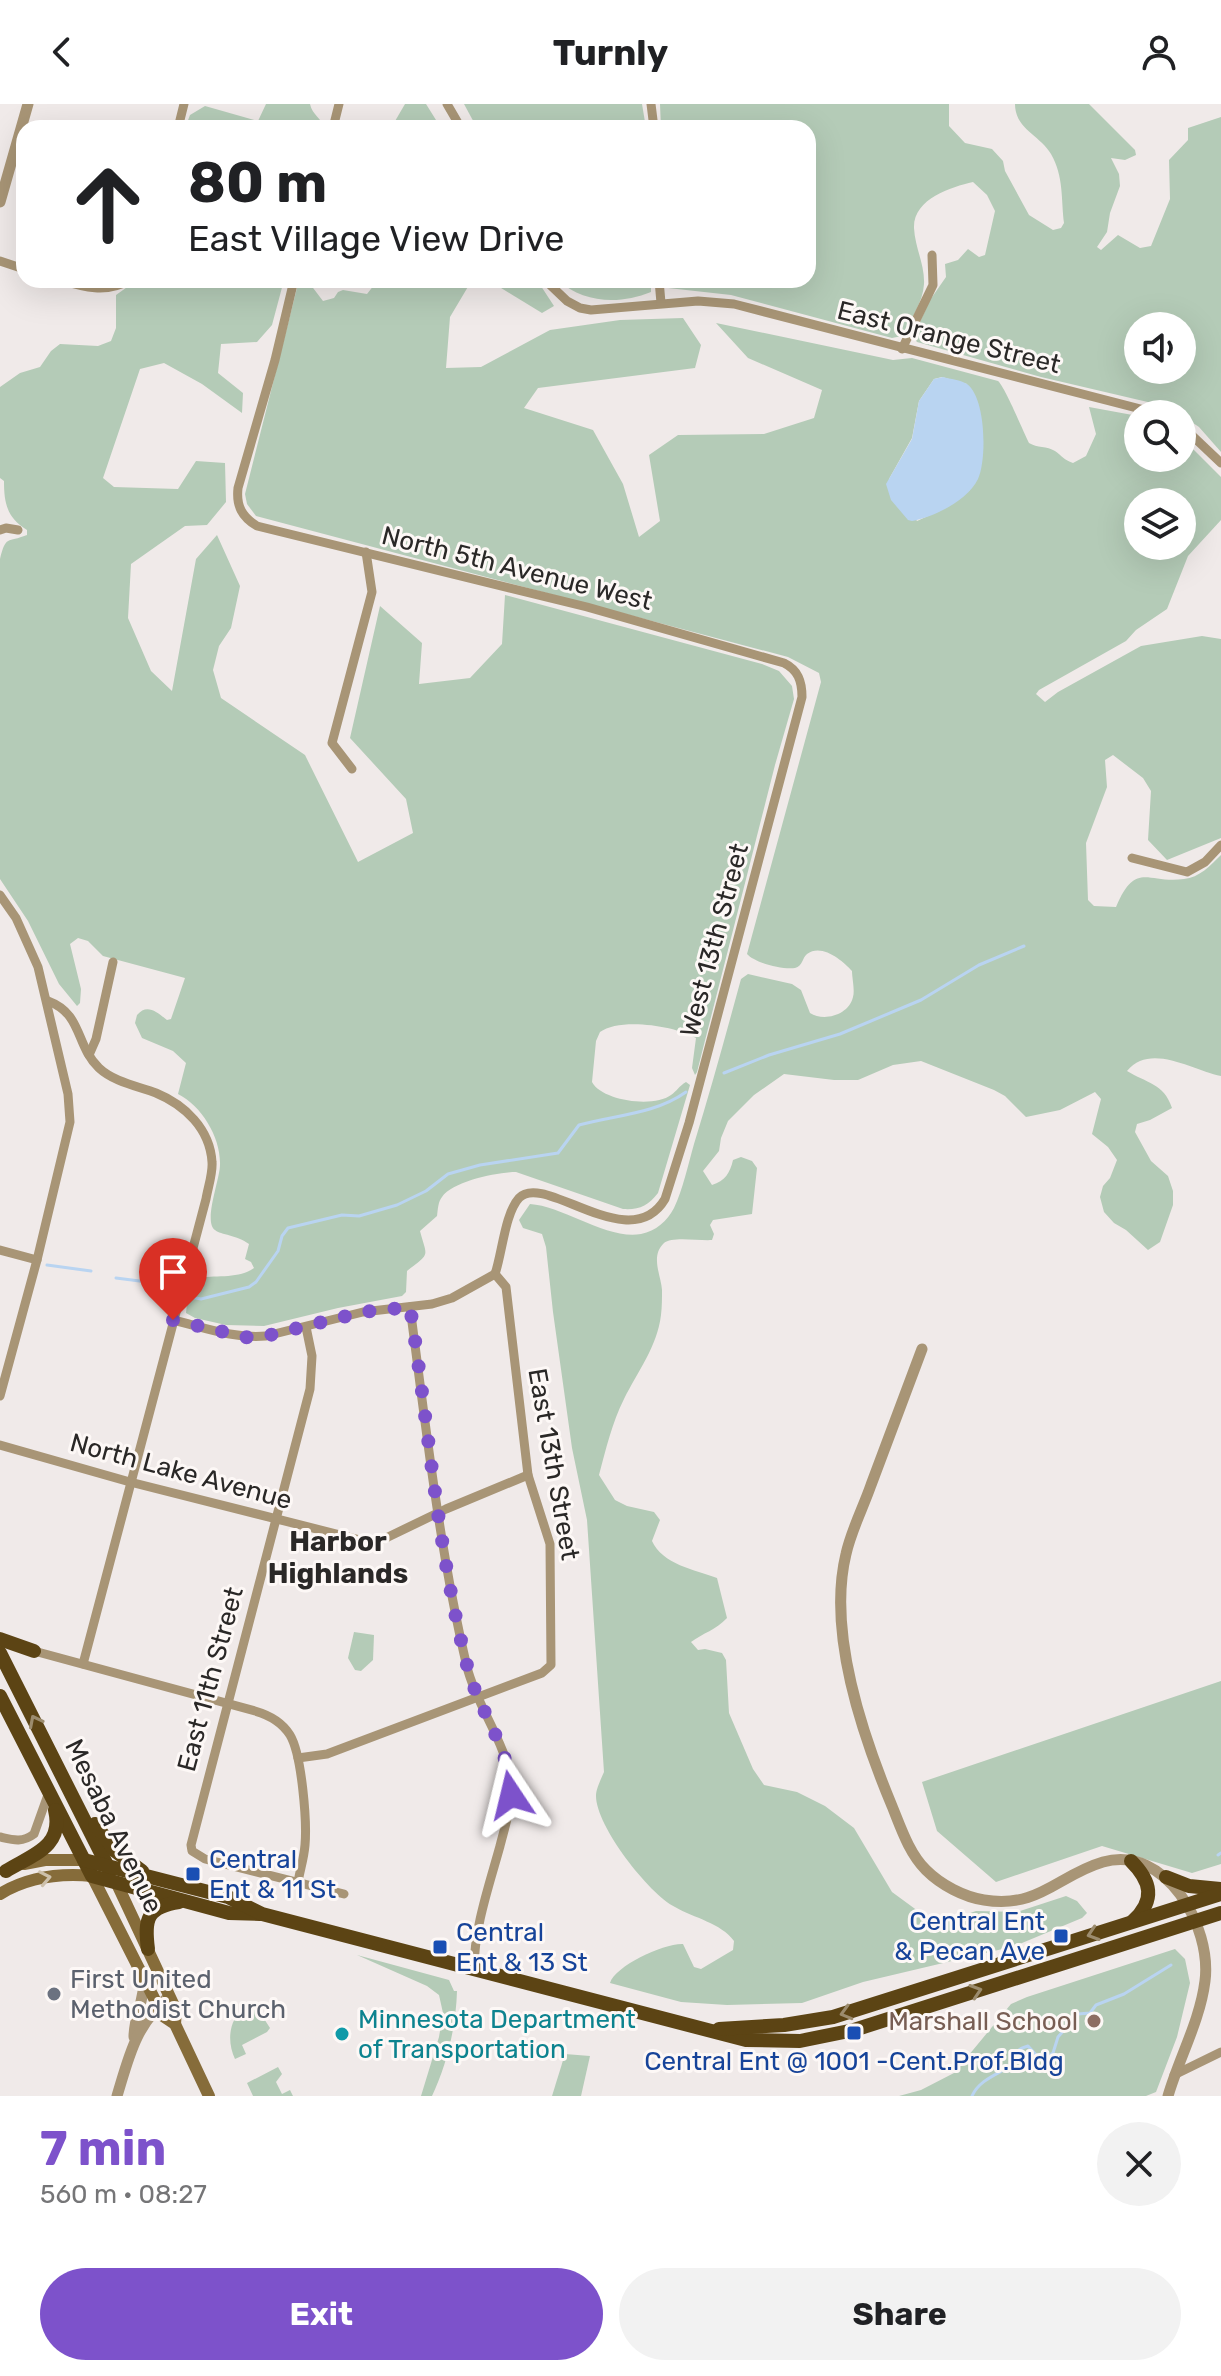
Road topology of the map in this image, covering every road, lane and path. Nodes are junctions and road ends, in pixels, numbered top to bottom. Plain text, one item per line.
1 (16, 146) edge
2 (0, 202) edge
3 (932, 255) dead end
4 (292, 288) edge
5 (552, 288) edge
6 (660, 288) edge
7 (661, 303) junction
8 (902, 349) junction
9 (1124, 405) edge
10 (1196, 439) edge
11 (1221, 463) edge
12 (0, 530) edge
13 (18, 530) dead end
14 (366, 552) junction
15 (801, 681) joint
16 (352, 769) dead end
17 (1221, 845) edge
18 (1132, 858) dead end
19 (0, 895) edge
20 (113, 962) dead end
21 (48, 1001) junction
22 (89, 1055) junction
23 (0, 1250) edge
24 (37, 1260) junction
25 (495, 1274) junction
26 (410, 1307) junction
27 (173, 1320) junction
28 (306, 1327) junction
29 (922, 1349) dead end
30 (0, 1396) edge
31 (0, 1445) edge
32 (528, 1475) junction
33 (130, 1482) junction
34 (436, 1514) junction
35 (275, 1519) junction
36 (0, 1639) edge
37 (34, 1651) joint
38 (0, 1653) edge
39 (83, 1664) junction
40 (0, 1696) edge
41 (478, 1698) junction
42 (227, 1703) junction
43 (298, 1758) junction
44 (64, 1779) junction
45 (51, 1795) junction
46 (0, 1837) edge
47 (84, 1860) junction
48 (1131, 1861) junction
49 (108, 1866) junction
50 (3, 1872) edge
51 (92, 1876) junction
52 (153, 1877) junction
53 (1166, 1877) junction
54 (298, 1882) junction
55 (117, 1884) junction
56 (1221, 1891) edge
57 (0, 1894) edge
58 (344, 1894) dead end
59 (182, 1901) junction
60 (1186, 1905) junction
61 (1221, 1913) edge
62 (262, 1914) junction
63 (1131, 1922) junction
64 (1194, 1922) junction
65 (475, 1941) junction
66 (148, 1949) junction
67 (457, 1966) junction
68 (474, 1970) junction
69 (144, 1979) junction
70 (169, 1996) junction
71 (158, 2006) junction
72 (175, 2024) junction
73 (711, 2029) junction
74 (134, 2038) junction
75 (1221, 2052) edge
76 (1174, 2075) junction
77 (117, 2096) edge
78 (209, 2096) edge
79 (1168, 2096) edge

1 - 2 street
3 - 8 street
4 - 14 street, North 5th Avenue West
5 - 7 street, East Orange Street
6 - 7 street
7 - 8 street, East Orange Street
8 - 9 street, East Orange Street
10 - 11 street
12 - 13 street
14 - 15 street, North 5th Avenue West
14 - 16 street
15 - 25 street, West 13th Street
17 - 18 street
19 - 21 street
20 - 22 street
21 - 22 street
21 - 24 street
22 - 27 street
23 - 24 street
24 - 30 street
25 - 26 street
25 - 32 street, East 13th Street
26 - 28 street
26 - 34 street
27 - 28 street
27 - 33 street
28 - 35 street, East 11th Street
29 - 48 street
31 - 33 street, North Lake Avenue
32 - 34 street, North Lake Avenue
32 - 41 street, East 13th Street
33 - 35 street, North Lake Avenue
33 - 39 street
34 - 35 street, North Lake Avenue
34 - 41 street
35 - 42 street, East 11th Street
36 - 37 highway
37 - 39 street
44 -> 38 highway, Mesaba Avenue
39 - 42 street
40 - 45 highway, Mesaba Avenue
41 - 43 street
41 - 65 street
42 - 43 street
42 - 54 street, East 11th Street
43 - 54 street
44 - 49 highway, Mesaba Avenue
44 - 52 highway
45 - 46 street
45 - 47 highway, Mesaba Avenue
45 - 50 highway
47 - 49 highway
47 - 50 main road
47 - 51 highway, Mesaba Avenue
48 - 53 street
48 - 63 highway
49 - 52 highway
49 - 55 highway, Mesaba Avenue
51 - 55 highway
57 -> 51 main road
51 - 69 main road, Mesaba Avenue
52 - 62 highway
53 - 56 highway
53 - 60 street
54 - 58 street
55 - 59 highway
55 - 66 main road, Mesaba Avenue
56 - 60 highway
59 - 62 highway
59 - 66 highway
60 - 63 highway
60 - 64 street
61 - 64 highway
62 - 67 highway
63 -> 73 highway
73 -> 64 highway
64 - 76 street
65 - 67 street
65 - 68 street
66 - 70 main road, Mesaba Avenue
67 - 68 highway
68 - 73 highway
69 - 71 main road, Mesaba Avenue
69 - 74 street
70 - 71 street
70 - 72 main road, Mesaba Avenue
71 - 72 main road, Mesaba Avenue
71 - 74 street
72 - 78 main road, Mesaba Avenue
74 - 77 street
75 - 76 street
76 - 79 street

